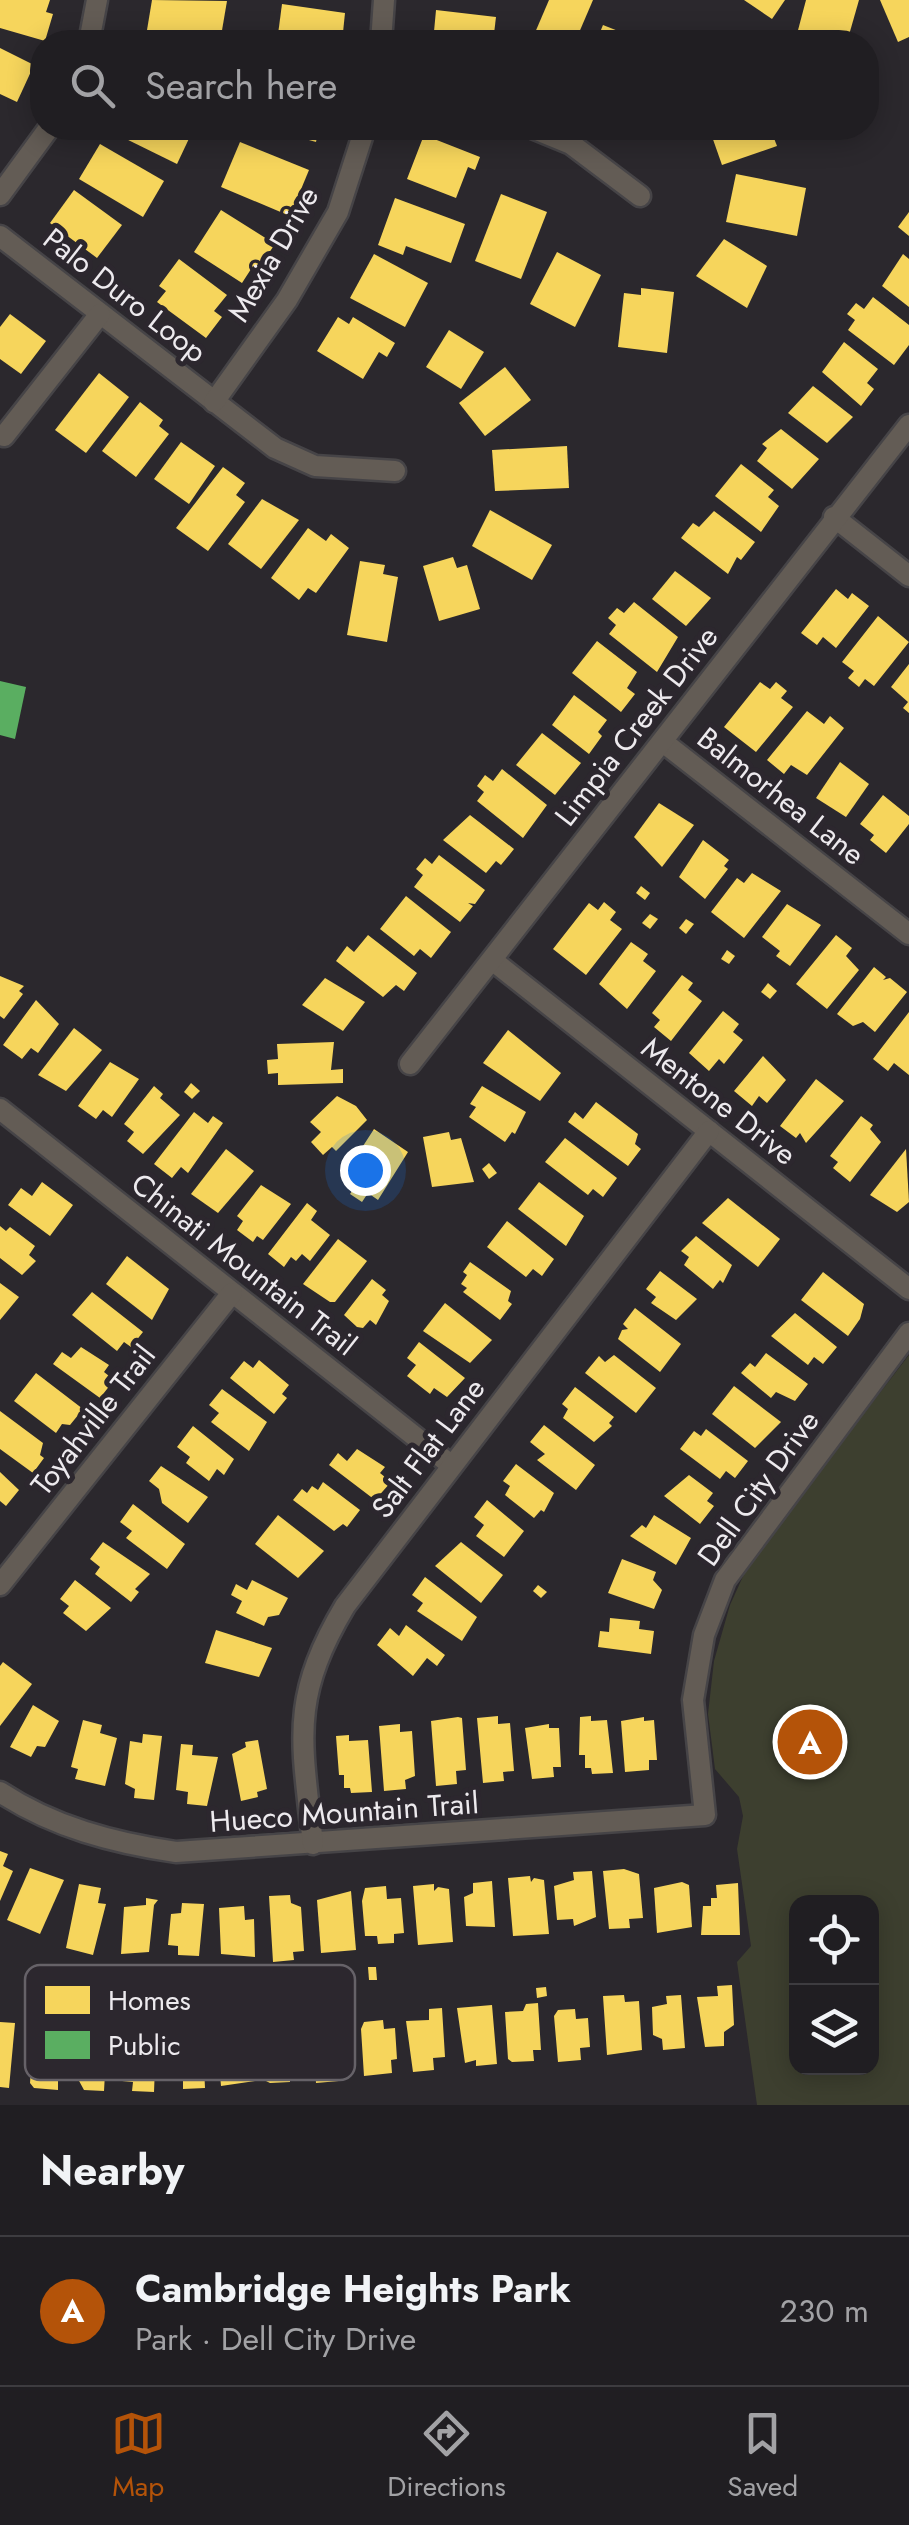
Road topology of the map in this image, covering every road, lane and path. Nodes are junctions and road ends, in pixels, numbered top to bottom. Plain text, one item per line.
1 (97, 0) edge
2 (384, 0) edge
3 (91, 30) edge
4 (382, 30) edge
5 (40, 140) edge
6 (361, 140) edge
7 (561, 140) edge
8 (0, 194) edge
9 (640, 196) dead end
10 (0, 236) edge
11 (100, 314) junction
12 (214, 402) junction
13 (909, 424) edge
14 (4, 436) dead end
15 (395, 471) dead end
16 (834, 517) junction
17 (909, 576) edge
18 (663, 742) junction
19 (909, 934) edge
20 (492, 960) junction
21 (410, 1064) dead end
22 (4, 1121) edge
23 (709, 1131) junction
24 (909, 1289) edge
25 (232, 1292) junction
26 (909, 1333) edge
27 (452, 1465) junction
28 (0, 1585) edge
29 (0, 1792) edge
30 (704, 1815) joint
31 (313, 1844) junction

1 - 3 street
2 - 4 street
5 - 8 street
6 - 12 street, Mexia Drive
7 - 9 street
10 - 11 street, Palo Duro Loop
11 - 12 street, Palo Duro Loop
11 - 14 street
12 - 15 street, Palo Duro Loop
13 - 16 street, Limpia Creek Drive
16 - 17 street
16 - 18 street, Limpia Creek Drive
18 - 19 street, Balmorhea Lane
18 - 20 street, Limpia Creek Drive
20 - 21 street, Limpia Creek Drive
20 - 23 street, Mentone Drive
22 - 25 street, Chinati Mountain Trail
23 - 24 street, Mentone Drive
23 - 27 street, Salt Flat Lane
25 - 27 street, Chinati Mountain Trail
25 - 28 street, Toyahville Trail
26 - 30 street, Dell City Drive
27 - 31 street, Salt Flat Lane
29 - 31 street, Hueco Mountain Trail
30 - 31 street, Hueco Mountain Trail

